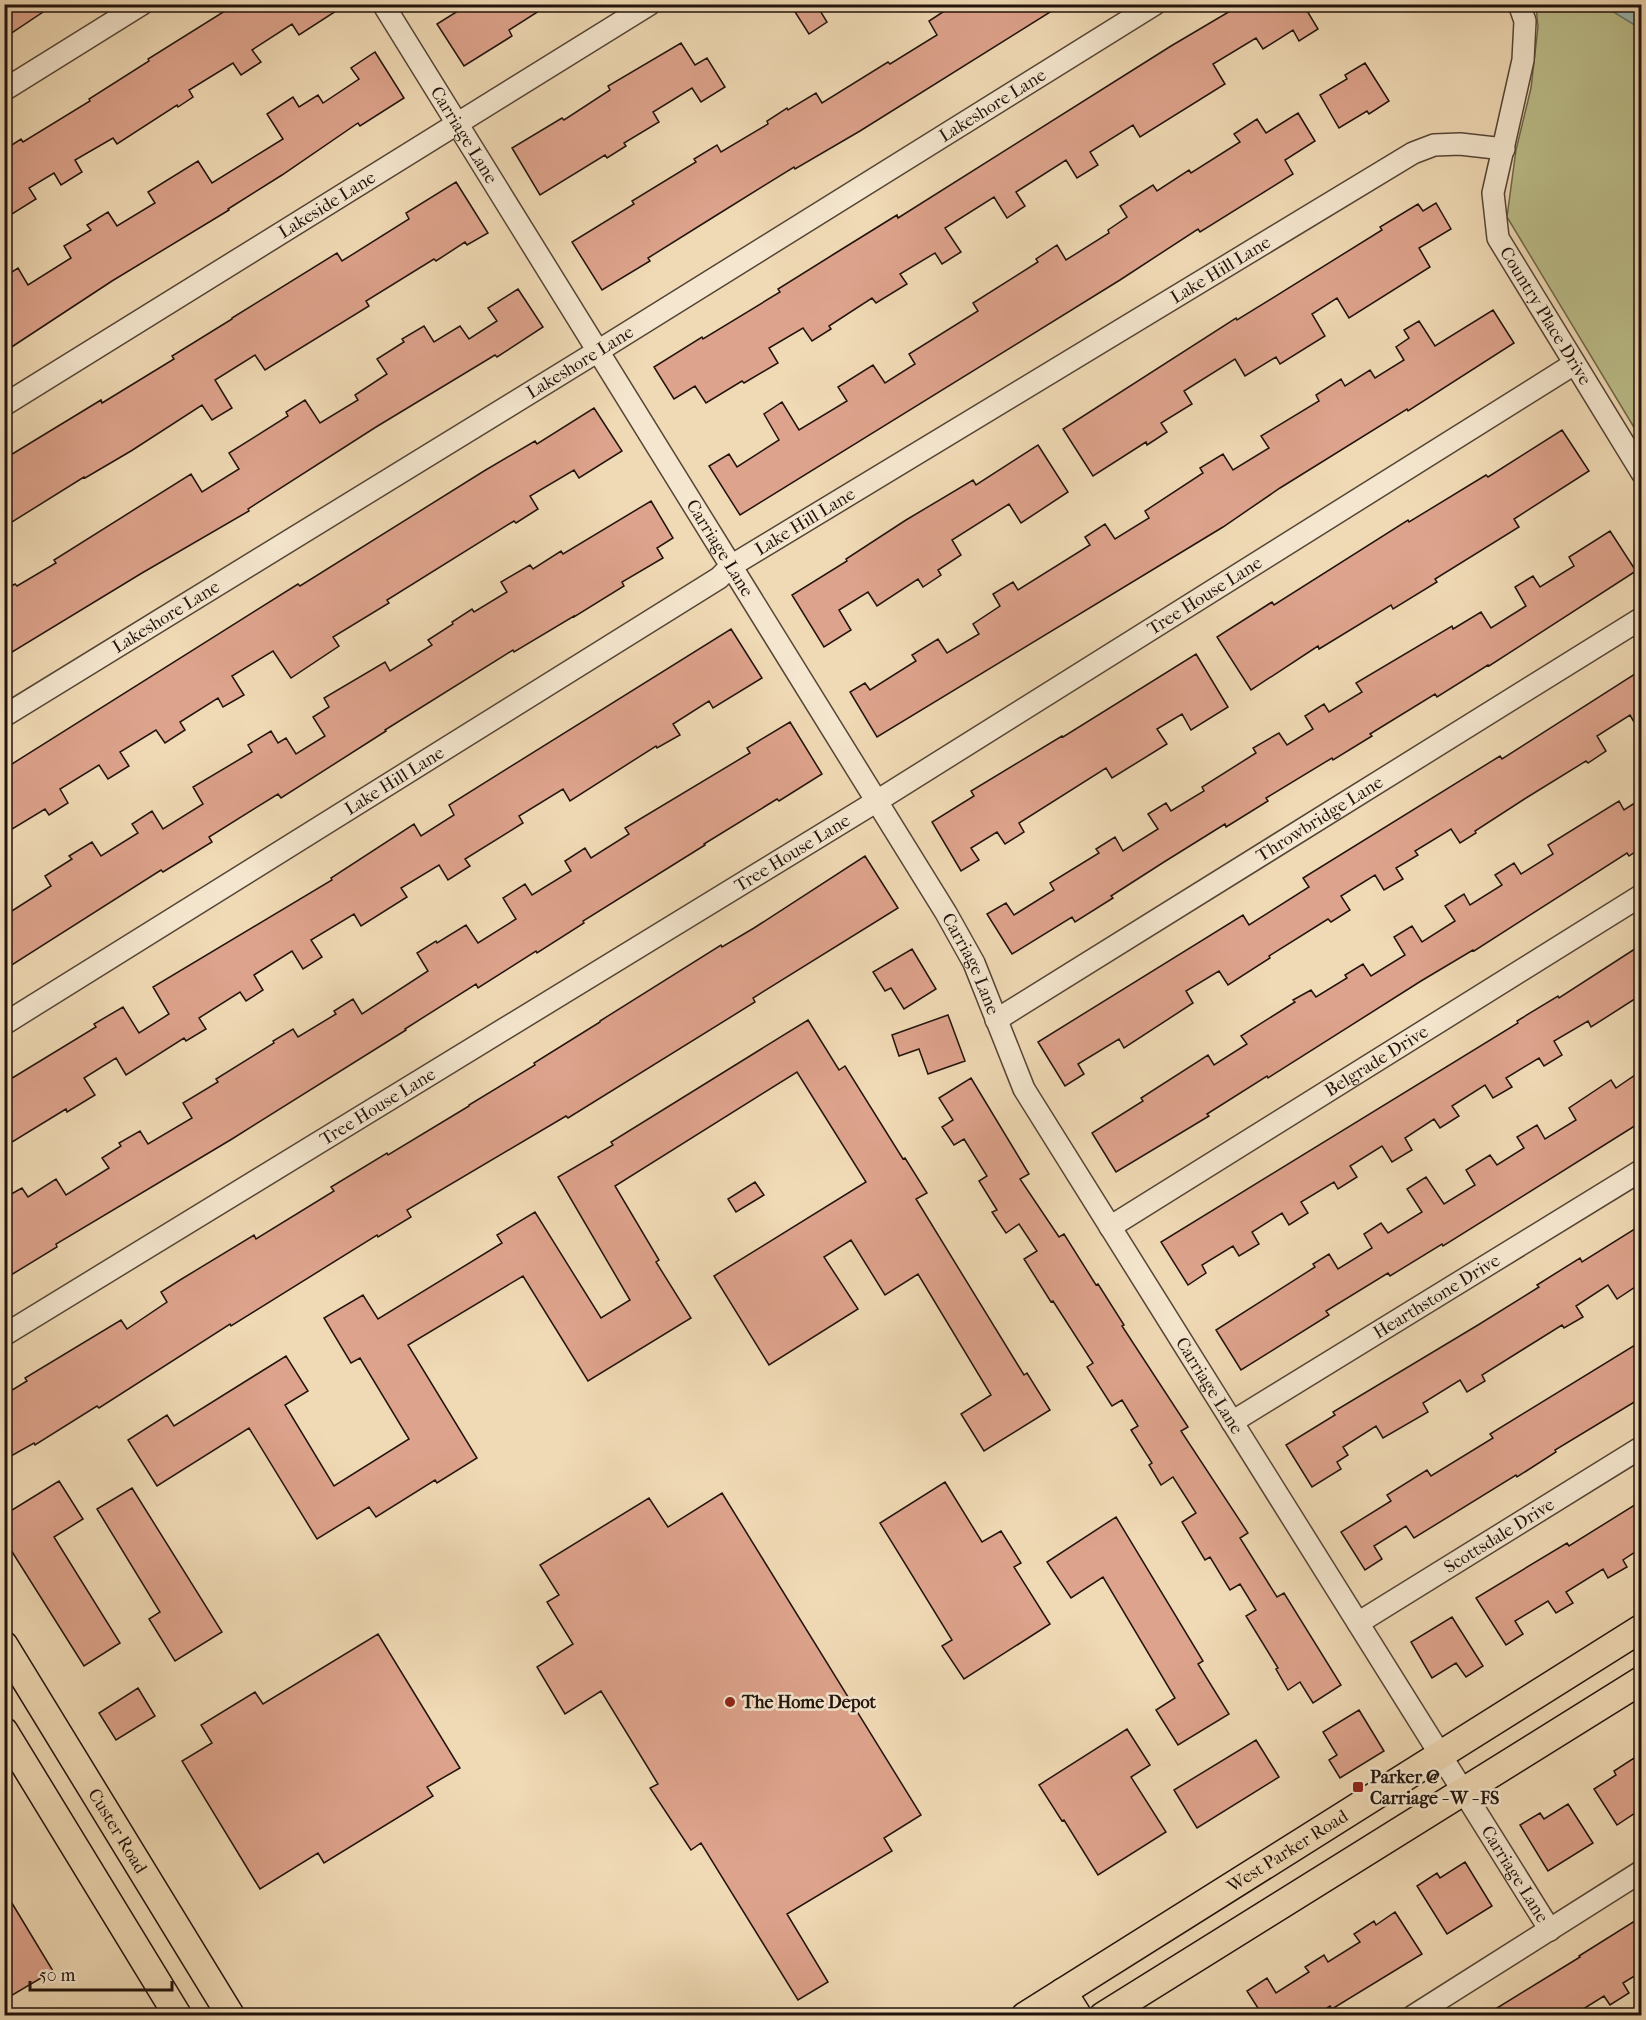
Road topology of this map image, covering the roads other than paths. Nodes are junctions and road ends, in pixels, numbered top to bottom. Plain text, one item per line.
1 (142, 4) edge
2 (383, 4) edge
3 (650, 4) edge
4 (1155, 4) edge
5 (1519, 4) edge
6 (4, 90) edge
7 (458, 124) junction
8 (1503, 149) junction
9 (598, 351) junction
10 (1574, 364) junction
11 (4, 405) edge
12 (1641, 473) edge
13 (731, 566) junction
14 (1641, 618) edge
15 (4, 716) edge
16 (877, 801) junction
17 (1641, 895) edge
18 (996, 1020) junction
19 (4, 1024) edge
20 (1641, 1170) edge
21 (1110, 1227) junction
22 (5, 1333) edge
23 (1232, 1422) junction
24 (1641, 1447) edge
25 (1358, 1623) junction
26 (1641, 1628) edge
27 (4, 1646) edge
28 (1641, 1680) edge
29 (4, 1731) edge
30 (1440, 1756) junction
31 (1463, 1793) junction
32 (1641, 1871) edge
33 (1550, 1930) junction
34 (1158, 1932) junction
35 (1179, 1968) junction
36 (1063, 1992) junction
37 (178, 2016) edge
38 (231, 2016) edge
39 (1026, 2016) edge
40 (1078, 2016) edge
41 (1103, 2016) edge
42 (1413, 2016) edge

1 - 6 street
2 - 7 street, Carriage Lane
3 - 7 street, Lakeside Lane
4 - 9 street, Lakeshore Lane
5 - 8 street, Country Place Drive
7 - 9 street, Carriage Lane
7 - 11 street, Lakeside Lane
8 - 10 street, Country Place Drive
8 - 13 street, Lake Hill Lane
9 - 13 street, Carriage Lane
9 - 15 street, Lakeshore Lane
10 - 12 street, Country Place Drive
10 - 16 street, Tree House Lane
13 - 16 street, Carriage Lane
13 - 19 street, Lake Hill Lane
14 - 18 street, Throwbridge Lane
16 - 18 street, Carriage Lane
16 - 22 street, Tree House Lane
17 - 21 street, Belgrade Drive
18 - 21 street, Carriage Lane
20 - 23 street, Hearthstone Drive
21 - 23 street, Carriage Lane
23 - 25 street, Carriage Lane
24 - 25 street, Scottsdale Drive
25 - 30 street, Carriage Lane
26 - 30 main road, West Parker Road
27 - 38 main road, Custer Road
28 - 31 main road
29 - 37 main road
30 - 31 street, Carriage Lane
30 - 34 main road, West Parker Road
31 - 33 street, Carriage Lane
31 - 35 main road
32 - 33 street
33 - 42 street
34 - 35 main road
34 - 36 main road, West Parker Road
35 - 41 main road
36 - 39 main road, West Parker Road
36 - 40 main road

